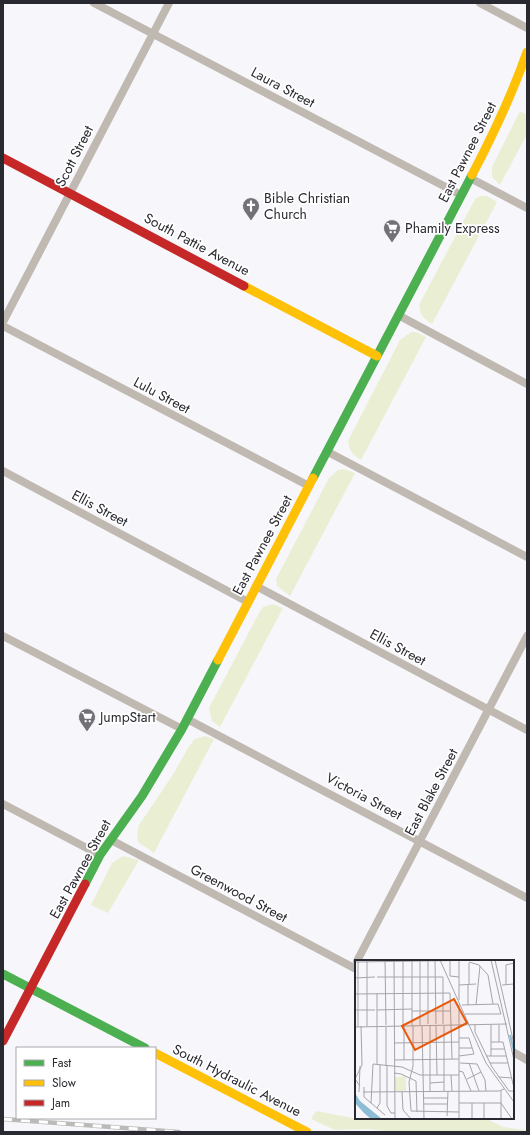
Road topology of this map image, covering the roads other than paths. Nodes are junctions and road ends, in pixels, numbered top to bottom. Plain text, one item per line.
1 (94, 3) edge
2 (169, 3) edge
3 (480, 3) edge
4 (527, 28) edge
5 (152, 34) junction
6 (527, 52) edge
7 (3, 158) edge
8 (470, 178) junction
9 (70, 193) junction
10 (461, 195) junction
11 (527, 208) edge
12 (398, 315) junction
13 (3, 322) edge
14 (3, 326) edge
15 (377, 356) junction
16 (527, 384) edge
17 (328, 452) junction
18 (3, 470) edge
19 (309, 486) junction
20 (527, 557) edge
21 (256, 586) junction
22 (248, 602) junction
23 (3, 636) edge
24 (527, 636) edge
25 (488, 710) junction
26 (187, 719) junction
27 (182, 729) junction
28 (527, 730) edge
29 (3, 804) edge
30 (111, 840) junction
31 (420, 840) junction
32 (100, 855) junction
33 (527, 898) edge
34 (359, 960) edge
35 (355, 964) edge
36 (3, 974) edge
37 (30, 988) junction
38 (3, 1041) edge
39 (143, 1047) edge
40 (514, 1053) edge
41 (156, 1054) edge
42 (527, 1060) edge
43 (307, 1132) edge

1 - 5 street, Laura Street
2 - 5 street, Scott Street
3 - 4 street
5 - 9 street, Scott Street
5 - 10 street, Laura Street
6 - 8 main road, East Pawnee Street
7 - 9 main road, South Pattie Avenue
8 - 10 main road, East Pawnee Street
8 - 11 street
9 - 13 street, Scott Street
9 - 15 main road, South Pattie Avenue
10 - 12 main road, East Pawnee Street
12 - 15 main road, East Pawnee Street
12 - 16 street
14 - 19 street, Lulu Street
15 - 17 main road, East Pawnee Street
17 - 19 main road, East Pawnee Street
17 - 20 street
18 - 22 street, Ellis Street
19 - 21 main road, East Pawnee Street
21 - 22 main road, East Pawnee Street
21 - 25 street, Ellis Street
22 - 26 main road, East Pawnee Street
23 - 27 street
24 - 25 street, East Blake Street
25 - 28 street, Ellis Street
25 - 31 street, East Blake Street
26 - 27 main road, East Pawnee Street
26 - 31 street, Victoria Street
27 - 30 main road, East Pawnee Street
29 - 32 street
30 - 32 main road, East Pawnee Street
30 - 35 street, Greenwood Street
31 - 33 street, Victoria Street
31 - 34 street, East Blake Street
32 - 37 main road, East Pawnee Street
36 - 37 main road
37 - 38 main road, East Pawnee Street
37 - 39 main road
40 - 42 street
41 - 43 main road, South Hydraulic Avenue

